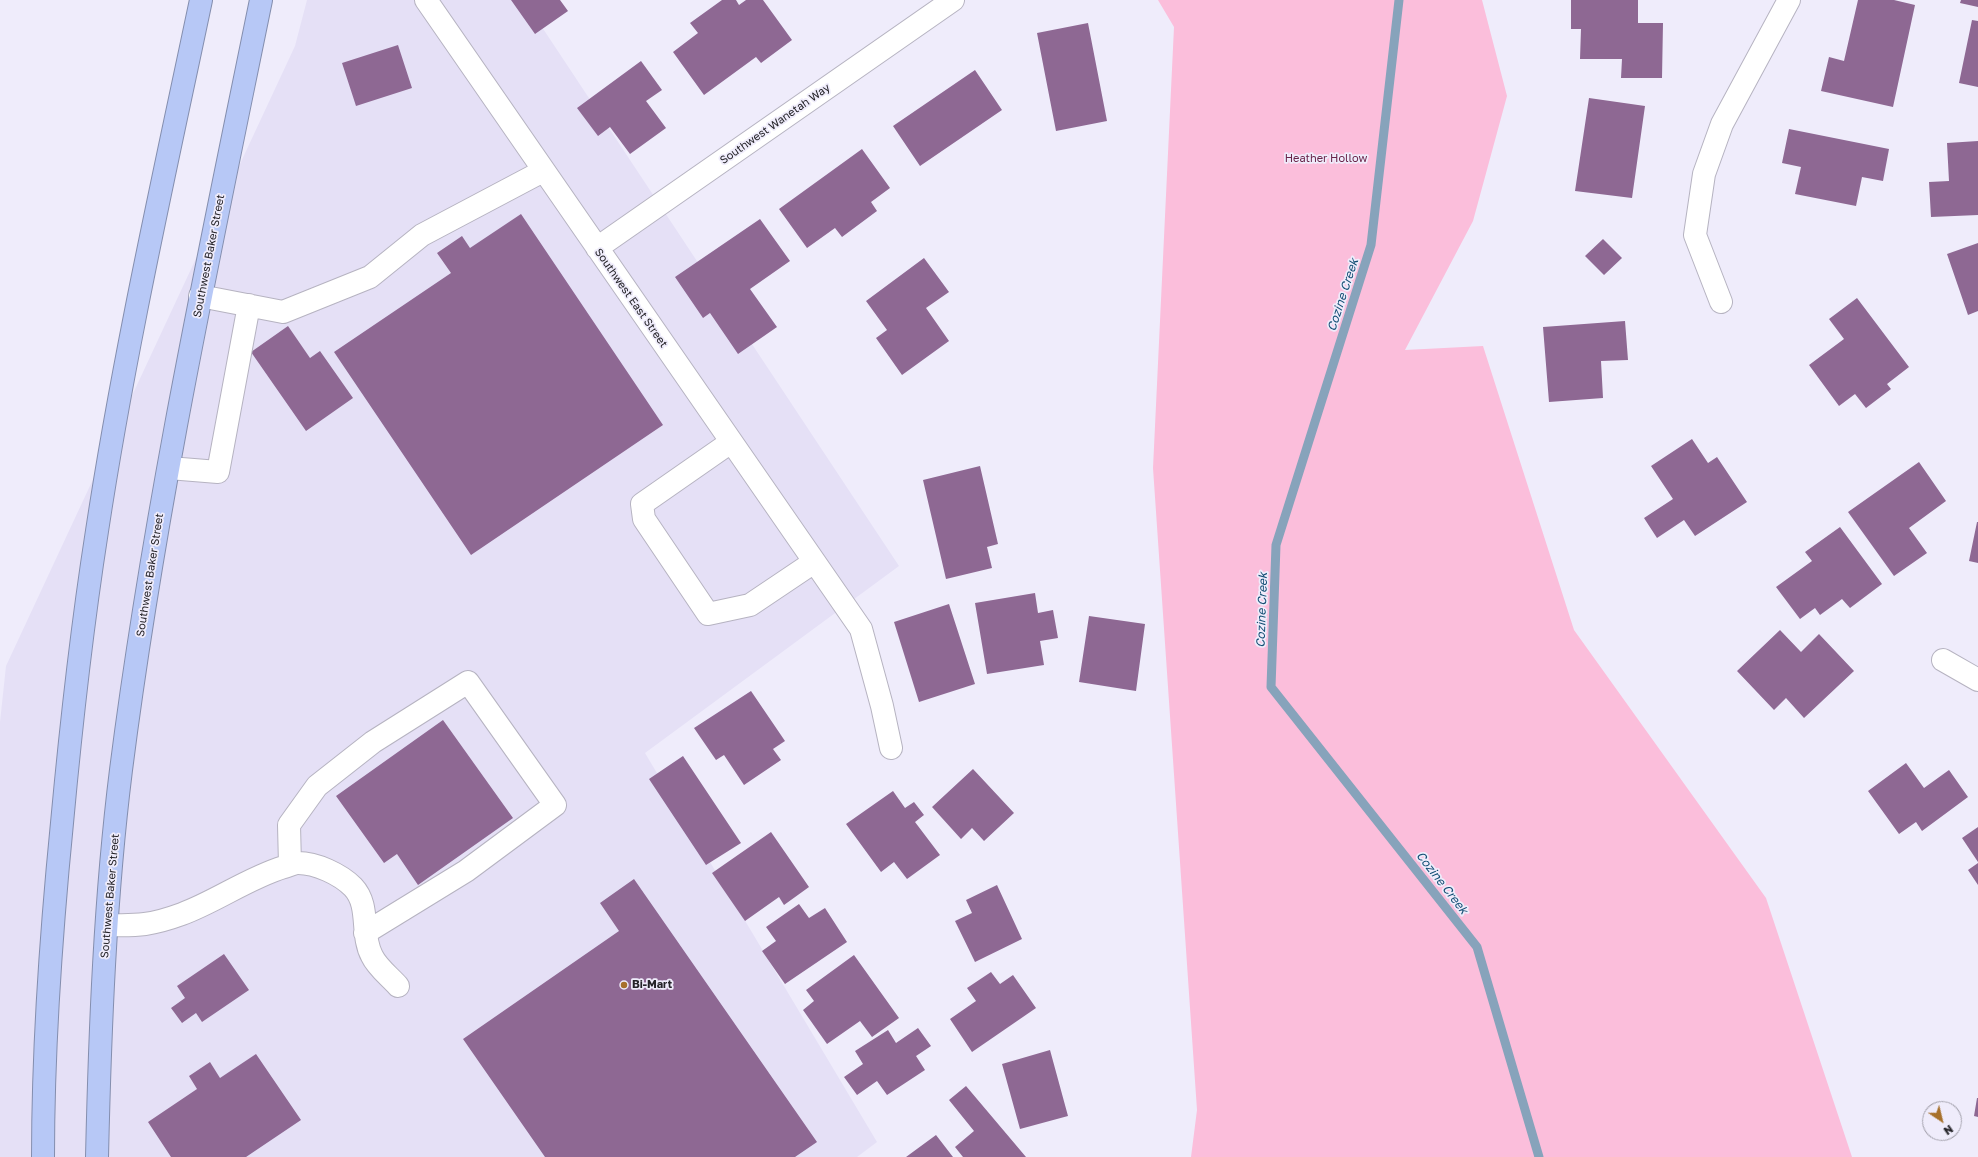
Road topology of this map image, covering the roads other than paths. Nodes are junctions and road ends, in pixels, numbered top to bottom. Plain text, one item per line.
1 (201, 0) edge
2 (261, 0) edge
3 (426, 0) edge
4 (952, 0) edge
5 (1789, 0) edge
6 (543, 171) junction
7 (597, 248) junction
8 (200, 296) junction
9 (1721, 302) dead end
10 (249, 305) junction
11 (732, 442) junction
12 (169, 468) junction
13 (814, 562) junction
14 (1943, 660) dead end
15 (1978, 680) edge
16 (891, 748) dead end
17 (290, 865) junction
18 (108, 925) junction
19 (365, 933) junction
20 (398, 986) dead end
21 (43, 1157) edge
22 (97, 1157) edge

1 - 21 highway
2 - 8 highway, Southwest Baker Street
3 - 6 street, Southwest East Street
4 - 7 street, Southwest Wanetah Way
5 - 9 street
6 - 7 street, Southwest East Street
6 - 10 street
7 - 11 street, Southwest East Street
8 - 10 street
8 - 12 highway, Southwest Baker Street
10 - 12 street
11 - 13 street, Southwest East Street
11 - 13 street
12 - 18 highway, Southwest Baker Street
13 - 16 street, Southwest East Street
14 - 15 street
17 - 18 street
17 - 19 street
17 - 19 street
18 - 22 highway, Southwest Baker Street
19 - 20 street

